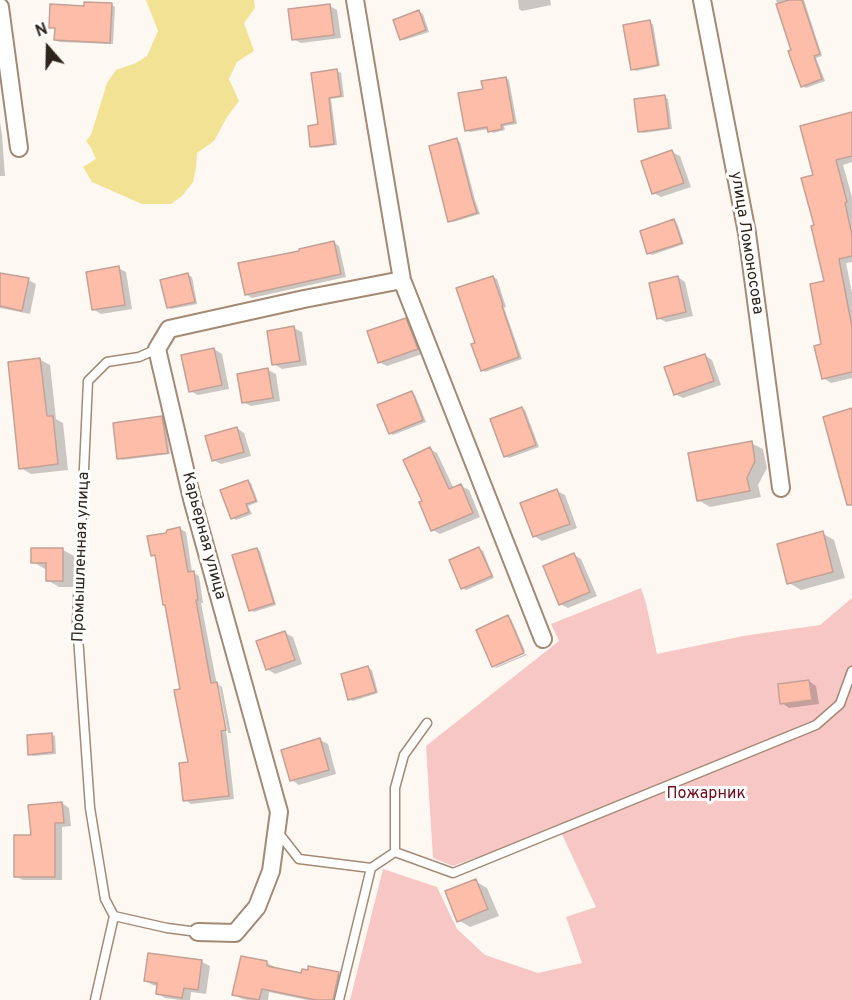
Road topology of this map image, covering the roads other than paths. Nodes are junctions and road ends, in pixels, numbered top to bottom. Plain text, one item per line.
1 (355, 0) edge
2 (702, 0) edge
3 (0, 8) edge
4 (19, 148) dead end
5 (402, 280) junction
6 (157, 349) junction
7 (781, 488) dead end
8 (543, 639) dead end
9 (852, 671) edge
10 (428, 723) dead end
11 (277, 831) junction
12 (394, 852) junction
13 (371, 868) junction
14 (114, 916) junction
15 (198, 932) joint
16 (94, 1000) edge
17 (339, 1000) edge

1 - 5 street
2 - 7 street, улица Ломоносова
3 - 4 street
5 - 6 street
5 - 8 street
6 - 11 street, Карьерная улица
6 - 14 lane, Промышленная улица
9 - 12 lane
10 - 12 lane
11 - 13 lane
11 - 15 street, Карьерная улица
12 - 13 lane
13 - 17 lane
14 - 15 lane
14 - 16 lane

